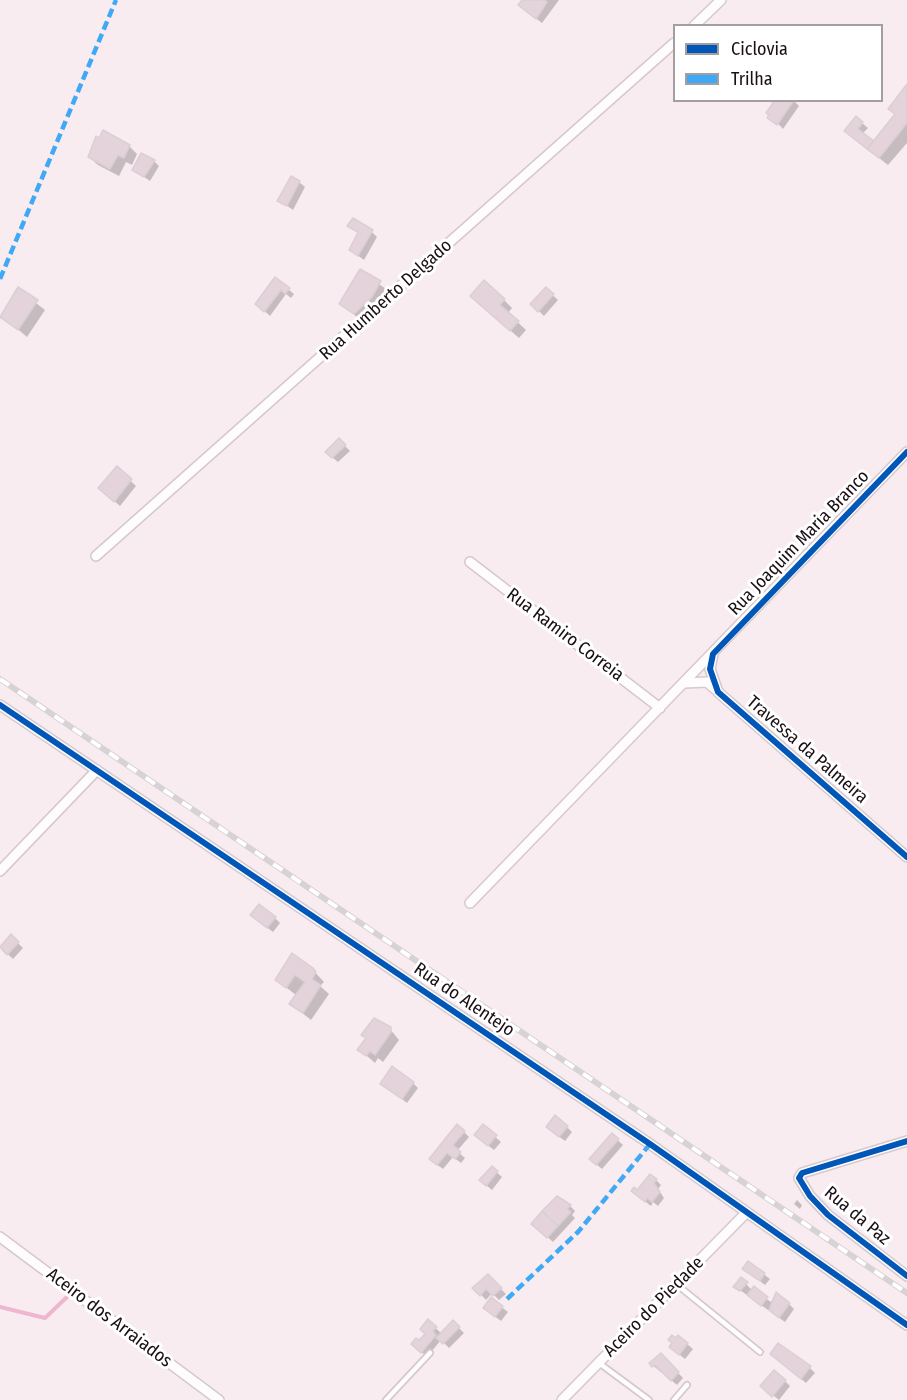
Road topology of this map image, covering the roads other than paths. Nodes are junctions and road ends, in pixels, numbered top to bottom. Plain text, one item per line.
1 (721, 0) edge
2 (696, 24) edge
3 (673, 45) edge
4 (907, 452) edge
5 (96, 556) dead end
6 (470, 562) dead end
7 (713, 654) junction
8 (684, 683) junction
9 (718, 692) junction
10 (0, 705) edge
11 (660, 708) junction
12 (97, 770) junction
13 (907, 857) edge
14 (0, 871) edge
15 (470, 903) dead end
16 (907, 1141) edge
17 (746, 1213) junction
18 (0, 1237) edge
19 (907, 1276) edge
20 (676, 1284) junction
21 (907, 1325) edge
22 (760, 1352) dead end
23 (430, 1353) dead end
24 (598, 1363) junction
25 (687, 1385) dead end
26 (567, 1398) edge
27 (219, 1400) edge
28 (386, 1400) edge
29 (649, 1400) edge
30 (674, 1400) edge

1 - 2 street
3 - 5 street, Rua Humberto Delgado
4 - 7 street, Rua Joaquim Maria Branco
6 - 11 street, Rua Ramiro Correia
7 - 8 street, Rua Joaquim Maria Branco
7 - 9 street
8 - 9 street, Travessa da Palmeira
8 - 11 street, Rua Joaquim Maria Branco
9 - 13 street, Travessa da Palmeira
10 - 12 street, Rua do Alentejo
11 - 15 street, Rua Joaquim Maria Branco
12 - 14 street
12 - 17 street, Rua do Alentejo
16 - 19 street, Rua da Paz
17 - 20 street, Aceiro do Piedade
17 - 21 street, Rua do Alentejo
18 - 27 street, Aceiro dos Arraiados
20 - 22 lane
20 - 24 street, Aceiro do Piedade
23 - 28 lane
24 - 26 street, Aceiro do Piedade
24 - 29 lane
25 - 30 lane

